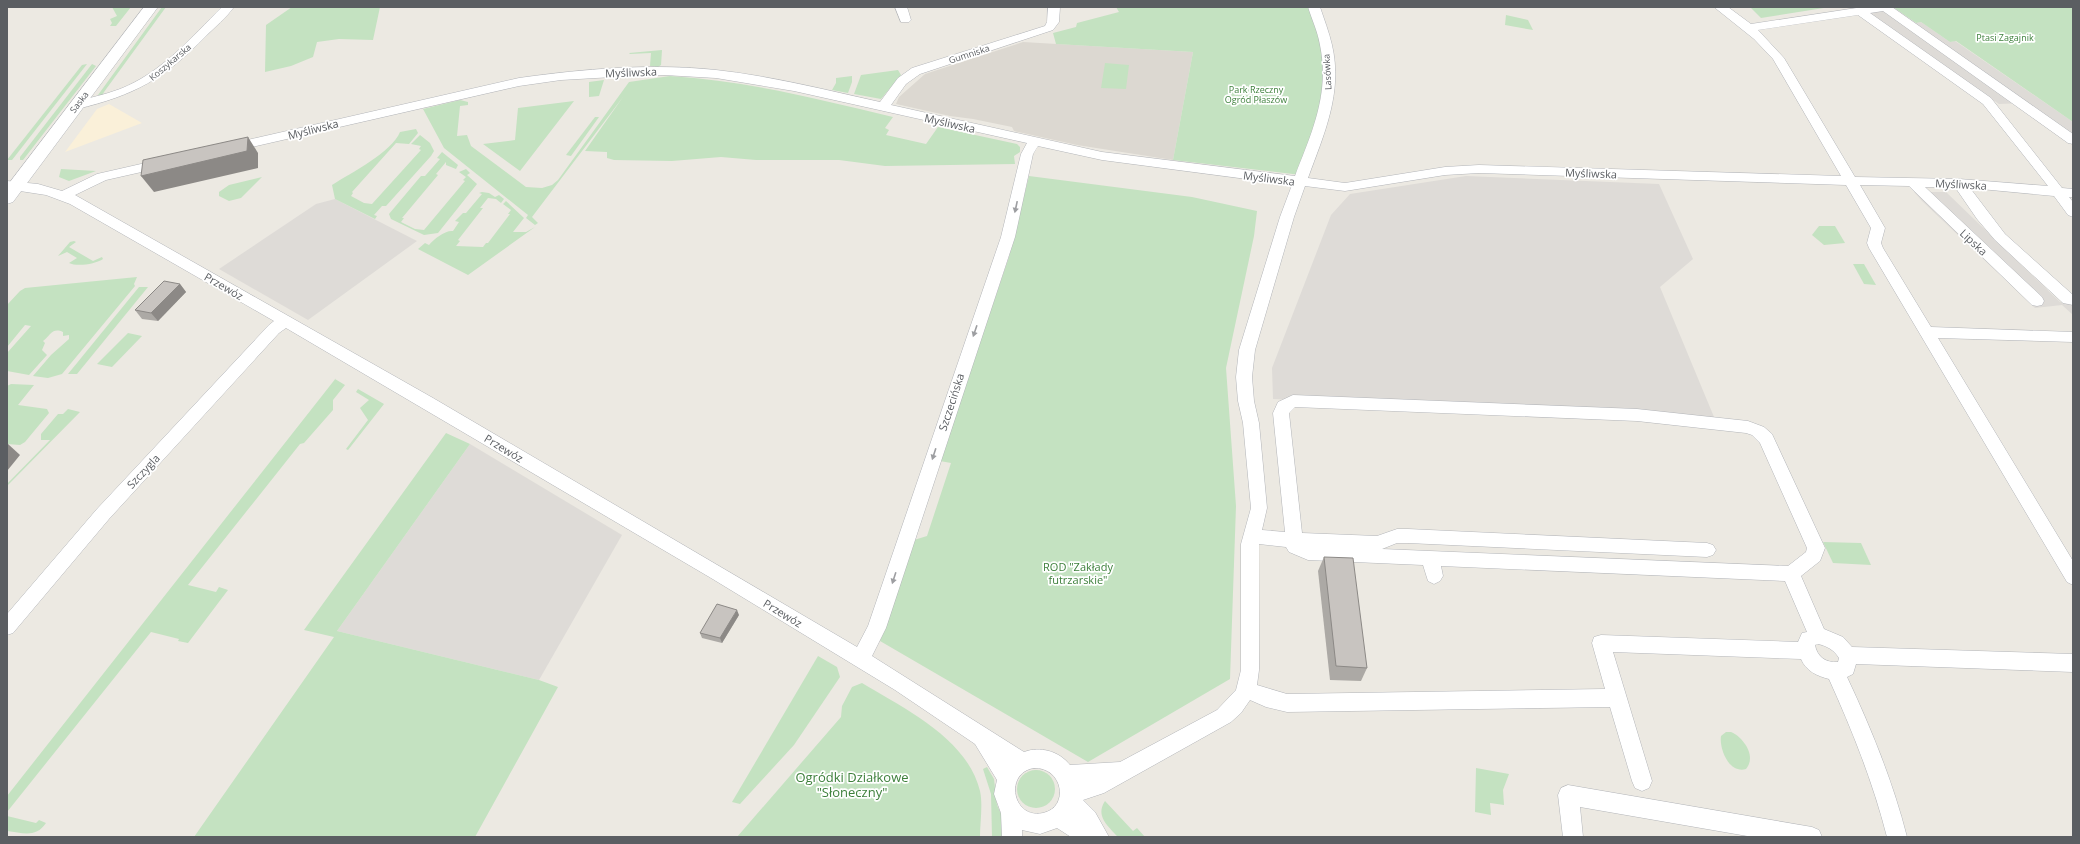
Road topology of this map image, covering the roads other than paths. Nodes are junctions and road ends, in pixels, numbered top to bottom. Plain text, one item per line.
1 (151, 7) edge
2 (228, 7) edge
3 (901, 7) edge
4 (1054, 7) edge
5 (1314, 7) edge
6 (1720, 7) edge
7 (1860, 11) junction
8 (905, 20) dead end
9 (1750, 28) junction
10 (77, 105) junction
11 (2026, 106) junction
12 (882, 108) junction
13 (1995, 110) junction
14 (2073, 140) edge
15 (1034, 142) junction
16 (219, 150) edge
17 (174, 160) edge
18 (1849, 181) junction
19 (1299, 182) junction
20 (1912, 182) junction
21 (1959, 183) junction
22 (10, 189) edge
23 (2059, 192) junction
24 (2073, 193) edge
25 (64, 195) junction
26 (2073, 212) edge
27 (2073, 300) edge
28 (2037, 301) dead end
29 (286, 321) junction
30 (1926, 332) junction
31 (2073, 337) edge
32 (1251, 535) junction
33 (1294, 540) junction
34 (1622, 546) junction
35 (1707, 550) dead end
36 (1430, 559) junction
37 (1629, 568) junction
38 (1791, 574) junction
39 (1434, 576) dead end
40 (2073, 577) edge
41 (7, 627) edge
42 (1818, 636) junction
43 (1807, 651) junction
44 (1847, 655) junction
45 (861, 660) junction
46 (2073, 662) edge
47 (1835, 672) junction
48 (1246, 689) junction
49 (1617, 698) junction
50 (980, 736) junction
51 (1023, 762) junction
52 (1007, 778) junction
53 (1642, 781) dead end
54 (1068, 789) junction
55 (1011, 812) junction
56 (1058, 817) junction
57 (1035, 830) edge
58 (1012, 837) edge
59 (1090, 837) edge
60 (1099, 837) edge
61 (1573, 837) edge
62 (1812, 837) edge
63 (1897, 837) edge

1 - 10 street, Saska
2 - 10 street, Koszykarska
3 - 8 street
4 - 12 street, Gumniska
5 - 19 street, Lasówka
6 - 9 street
7 - 9 street
7 - 11 street
7 - 13 street
9 - 18 street
10 - 22 street, Saska
11 - 13 street
11 - 14 street
12 - 15 street, Myśliwska
12 - 16 street, Myśliwska
13 - 23 street
15 - 19 street, Myśliwska
15 -> 45 street, Szczecińska
17 - 25 street
18 - 19 street, Myśliwska
18 - 20 street, Myśliwska
18 - 30 street
19 - 32 street, Lasówka
20 - 21 street, Myśliwska
20 - 28 street, Lipska
21 - 23 street, Myśliwska
21 - 27 street
22 - 25 street, Przewóz
23 - 24 street, Myśliwska
23 - 26 street
25 - 29 street, Przewóz
29 - 41 street, Szczygla
29 - 45 street, Przewóz
30 - 31 street
30 - 40 street
32 - 33 street
32 - 48 street, Lasówka
33 - 34 street
33 - 36 street
33 - 38 street
34 - 35 street
34 - 37 street
36 - 37 street
36 - 39 street
37 - 38 street
38 - 42 street
42 - 43 street
42 - 44 street
43 - 47 street
43 - 49 street
44 - 46 street
44 - 47 street
45 - 50 street, Przewóz
47 - 63 street
48 - 49 street
48 - 54 street, Lasówka
49 - 53 street
50 - 51 street, Przewóz
50 - 52 street, Przewóz
51 - 52 street
51 - 54 street
52 - 55 street
54 - 56 street
54 - 60 street
55 - 57 street
55 - 58 street
56 - 57 street
56 - 59 street
61 - 62 street

